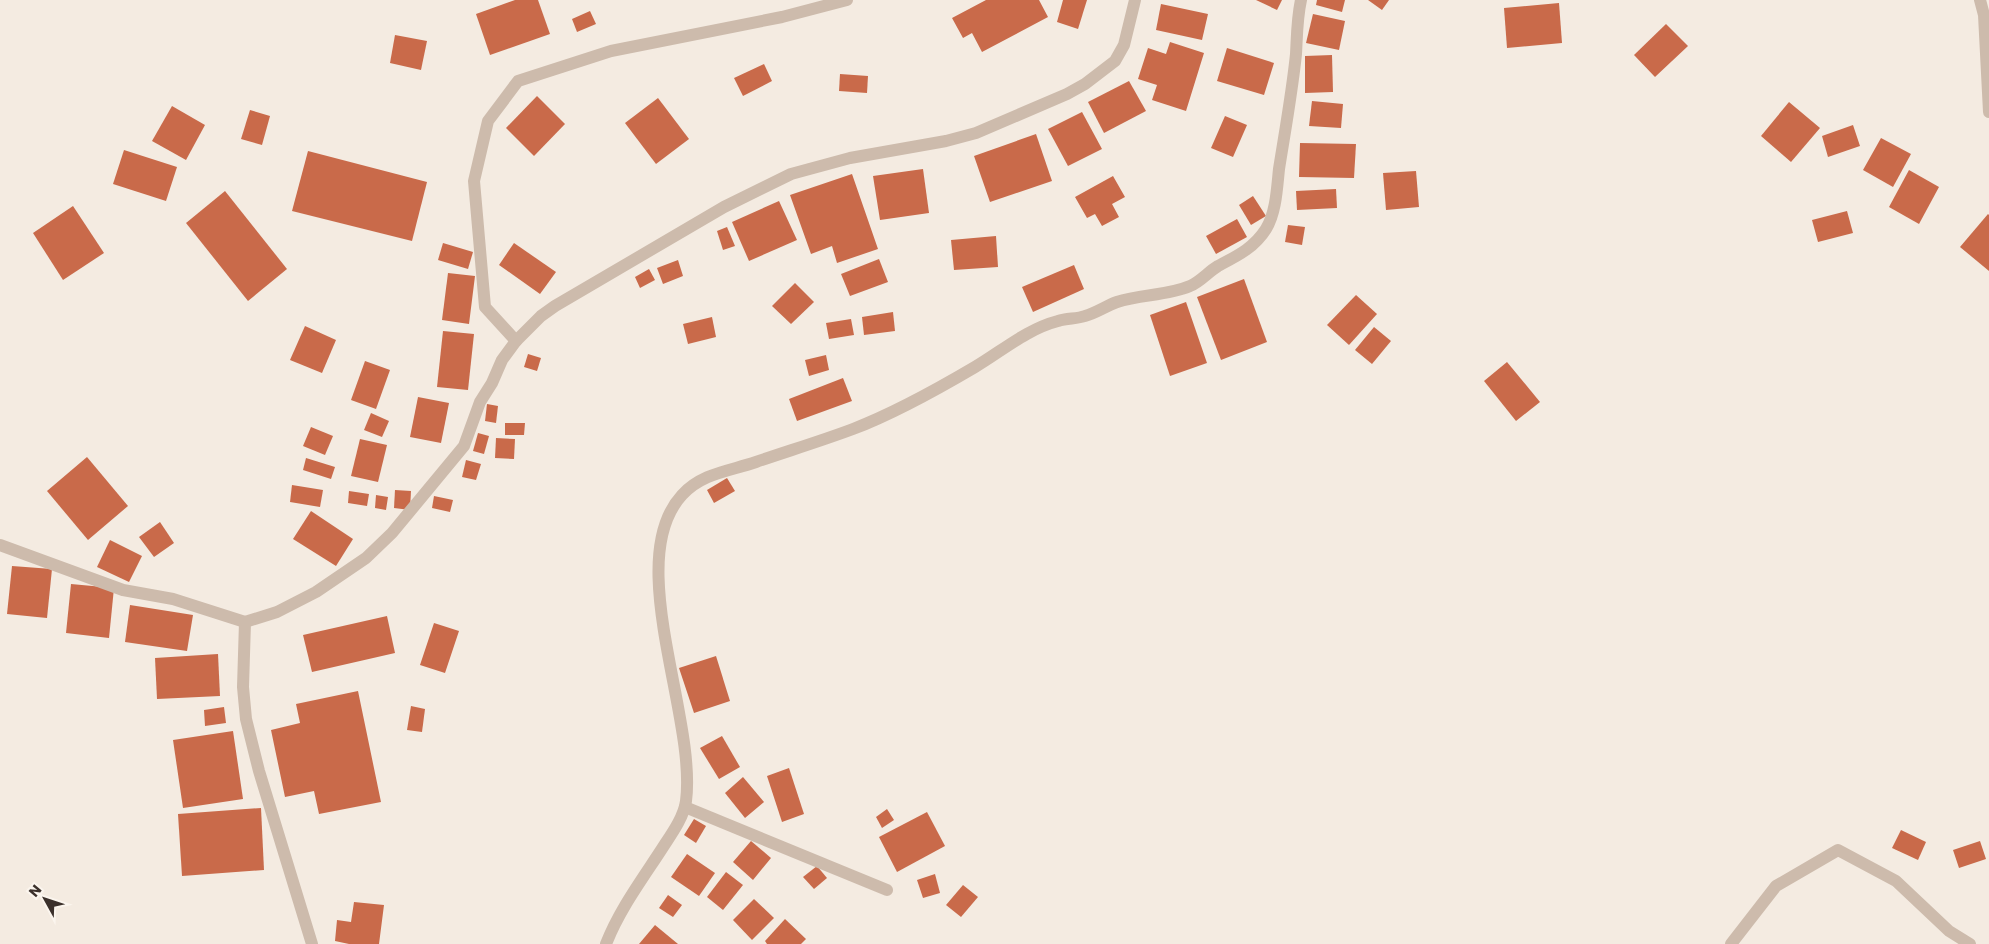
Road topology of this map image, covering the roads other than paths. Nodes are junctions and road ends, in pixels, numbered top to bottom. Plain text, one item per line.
1 (847, 0) edge
2 (1135, 0) edge
3 (1301, 0) edge
4 (1980, 0) edge
5 (1989, 112) edge
6 (516, 341) junction
7 (0, 545) edge
8 (245, 622) junction
9 (685, 807) junction
10 (887, 890) dead end
11 (312, 944) edge
12 (606, 944) edge
13 (1731, 944) edge
14 (1970, 944) edge

1 - 6 street
2 - 6 street
3 - 9 street
4 - 5 street
6 - 8 street
7 - 8 street
8 - 11 street
9 - 10 street
9 - 12 street
13 - 14 street

